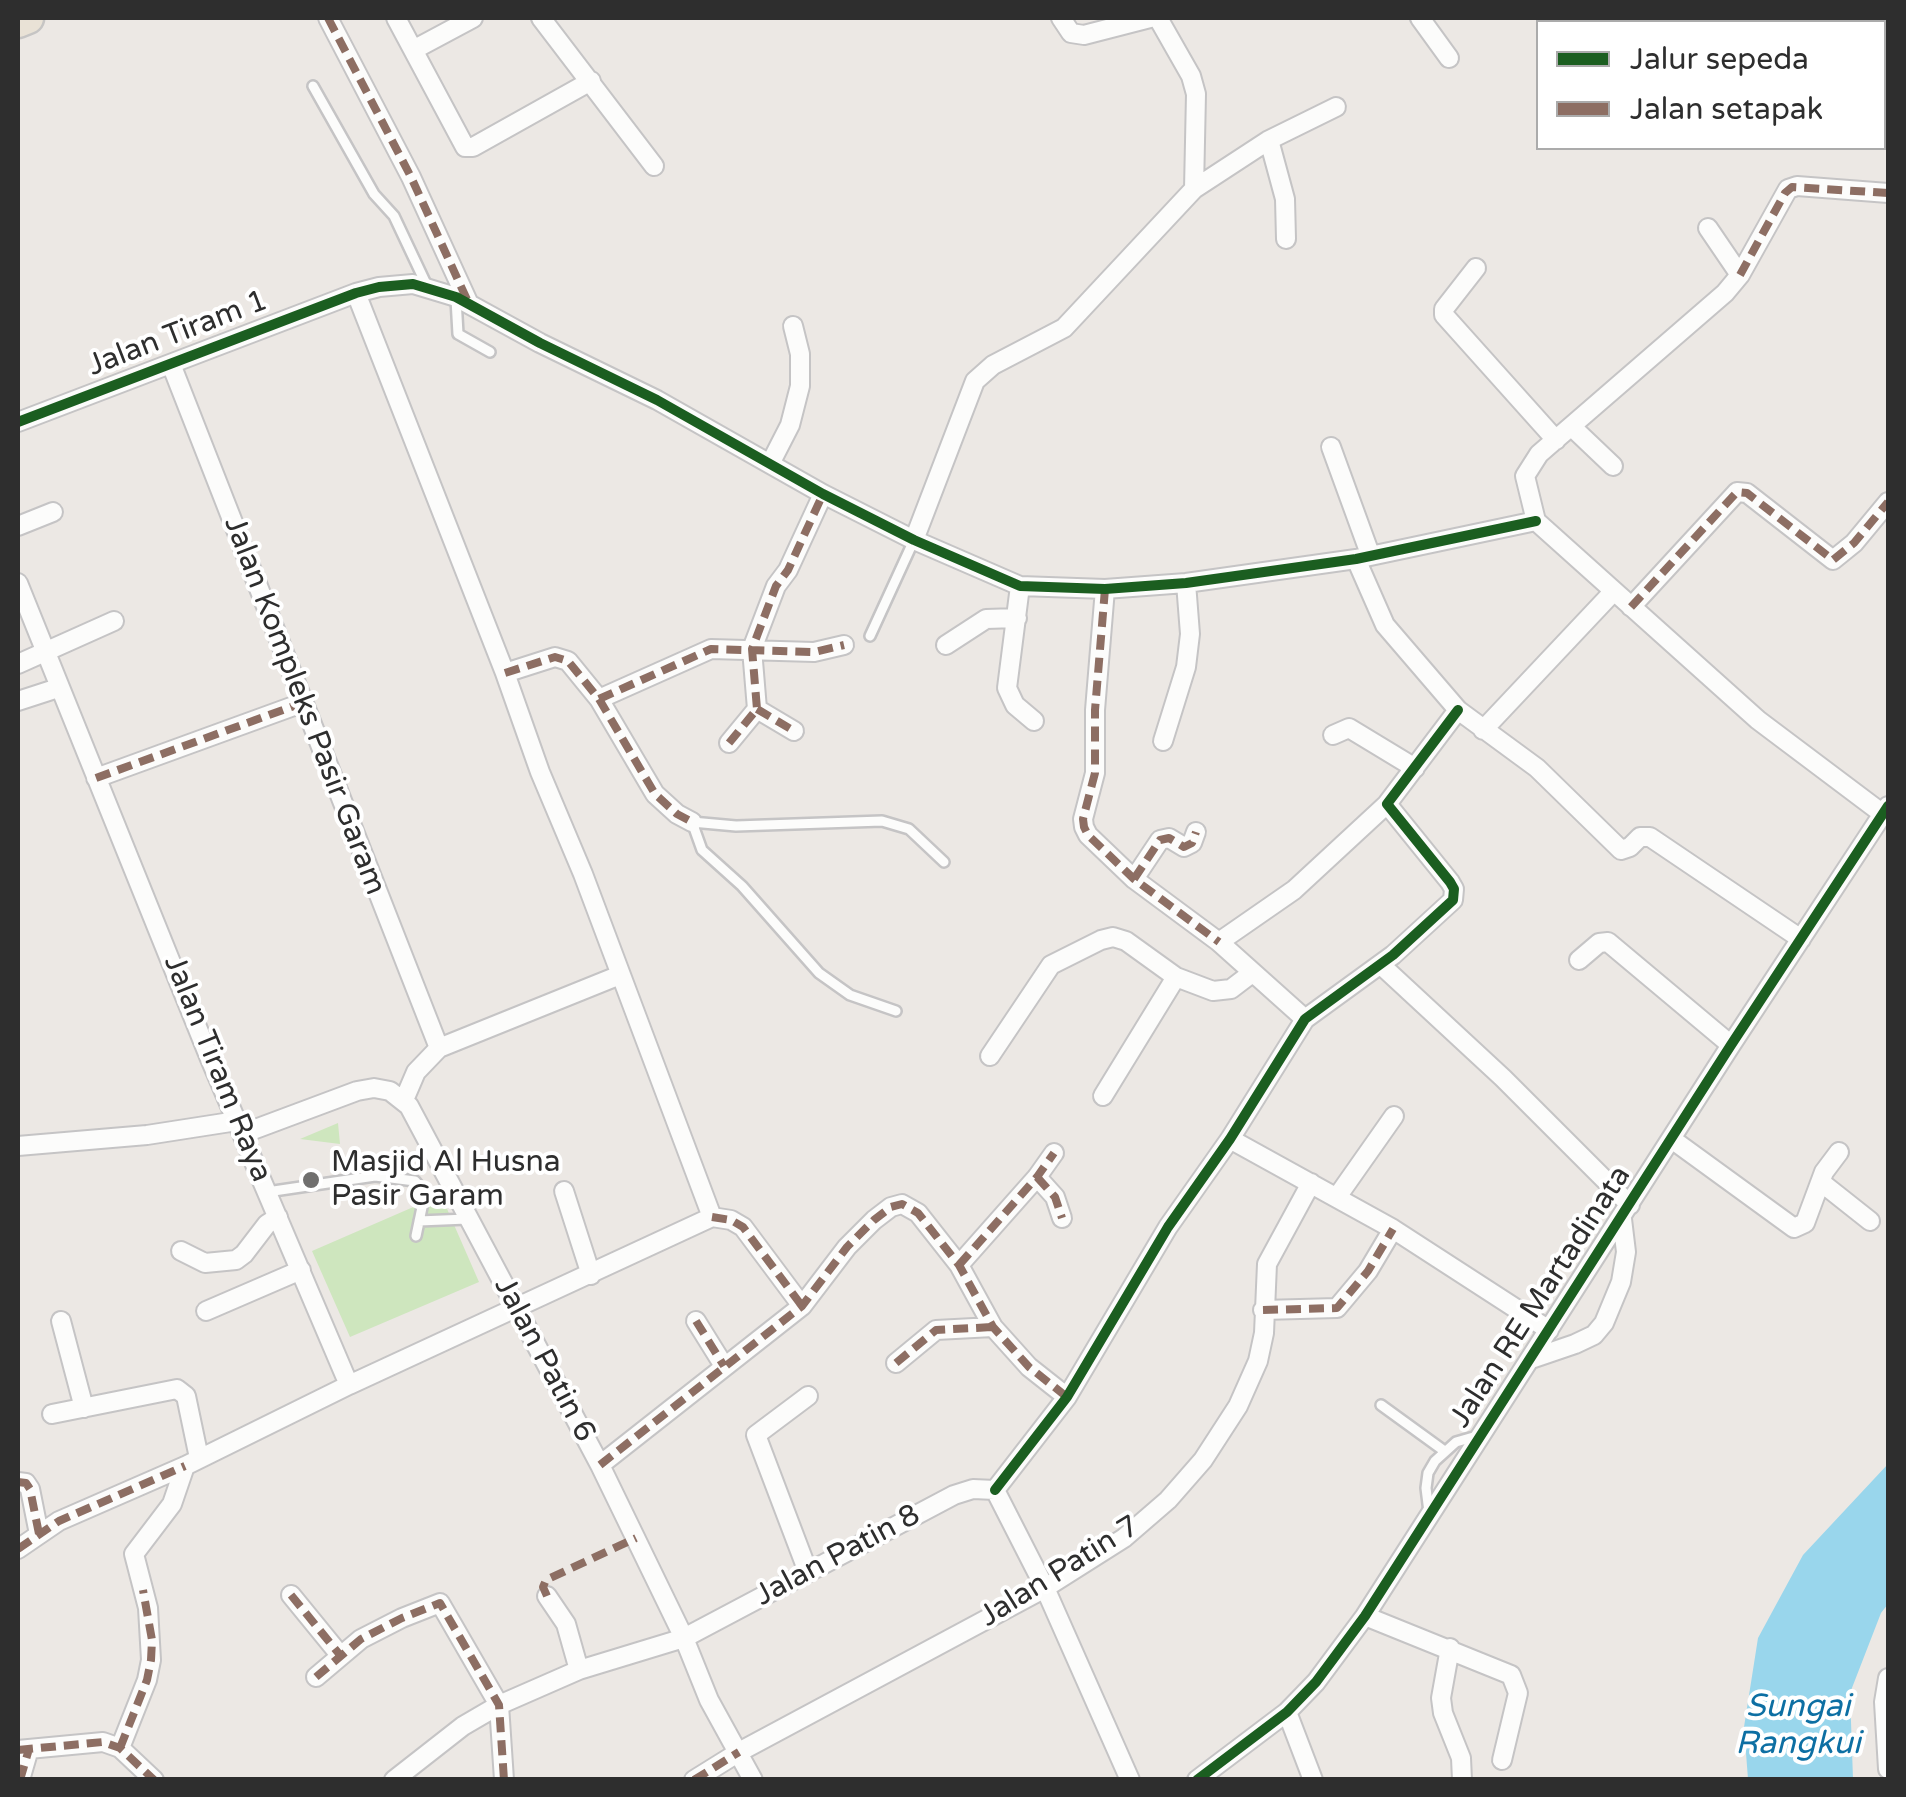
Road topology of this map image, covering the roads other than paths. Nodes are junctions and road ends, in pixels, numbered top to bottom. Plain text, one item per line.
1 (28, 18) edge
2 (328, 18) edge
3 (396, 18) edge
4 (473, 18) edge
5 (541, 18) edge
6 (1061, 18) edge
7 (1150, 18) edge
8 (1158, 18) edge
9 (1420, 18) edge
10 (18, 22) edge
11 (414, 49) junction
12 (1449, 58) dead end
13 (592, 80) junction
14 (313, 86) dead end
15 (1336, 107) dead end
16 (1270, 140) junction
17 (654, 166) dead end
18 (1194, 188) junction
19 (1888, 193) edge
20 (1708, 228) dead end
21 (1286, 239) dead end
22 (1476, 268) dead end
23 (1740, 274) junction
24 (428, 288) junction
25 (356, 294) junction
26 (462, 300) junction
27 (793, 326) dead end
28 (490, 352) dead end
29 (171, 364) junction
30 (18, 422) edge
31 (1572, 426) junction
32 (1556, 440) junction
33 (1331, 447) dead end
34 (770, 464) junction
35 (1613, 466) dead end
36 (823, 494) junction
37 (1888, 502) edge
38 (52, 512) dead end
39 (1536, 521) junction
40 (18, 526) edge
41 (914, 540) junction
42 (1363, 557) junction
43 (1186, 582) junction
44 (1020, 586) junction
45 (1106, 589) junction
46 (1614, 591) junction
47 (20, 596) edge
48 (1631, 607) junction
49 (1016, 618) junction
50 (114, 621) dead end
51 (870, 636) dead end
52 (844, 645) dead end
53 (946, 645) dead end
54 (752, 649) junction
55 (45, 654) junction
56 (18, 664) edge
57 (505, 673) junction
58 (58, 688) junction
59 (599, 699) junction
60 (18, 700) edge
61 (302, 703) junction
62 (758, 709) junction
63 (1458, 710) junction
64 (1034, 721) dead end
65 (794, 730) dead end
66 (1482, 730) junction
67 (1333, 735) dead end
68 (1163, 741) dead end
69 (729, 743) dead end
70 (1415, 768) junction
71 (96, 778) junction
72 (1387, 804) junction
73 (1886, 810) edge
74 (692, 822) junction
75 (1196, 832) dead end
76 (944, 862) dead end
77 (1134, 879) junction
78 (1801, 939) junction
79 (1219, 942) junction
80 (1578, 960) dead end
81 (1381, 964) junction
82 (1252, 973) junction
83 (620, 975) junction
84 (1176, 977) junction
85 (896, 1012) dead end
86 (1306, 1019) junction
87 (1731, 1044) junction
88 (439, 1048) junction
89 (990, 1056) dead end
90 (416, 1072) junction
91 (374, 1088) junction
92 (1103, 1096) dead end
93 (404, 1100) junction
94 (1394, 1116) dead end
95 (240, 1128) junction
96 (1230, 1139) junction
97 (1672, 1140) junction
98 (18, 1146) edge
99 (1054, 1152) dead end
100 (1839, 1152) dead end
101 (1037, 1176) junction
102 (1311, 1183) junction
103 (1822, 1183) junction
104 (564, 1191) dead end
105 (268, 1192) junction
106 (1337, 1198) junction
107 (1626, 1212) junction
108 (278, 1217) junction
109 (712, 1217) junction
110 (469, 1218) junction
111 (1062, 1218) dead end
112 (420, 1220) junction
113 (1870, 1221) dead end
114 (1394, 1229) junction
115 (416, 1236) dead end
116 (181, 1251) dead end
117 (959, 1266) junction
118 (301, 1270) junction
119 (592, 1274) junction
120 (802, 1306) junction
121 (515, 1309) junction
122 (1264, 1310) junction
123 (206, 1311) dead end
124 (61, 1321) dead end
125 (696, 1321) dead end
126 (993, 1327) junction
127 (1549, 1330) junction
128 (1530, 1359) junction
129 (896, 1363) dead end
130 (724, 1366) junction
131 (349, 1385) junction
132 (808, 1396) dead end
133 (1068, 1397) junction
134 (1382, 1405) dead end
135 (84, 1408) junction
136 (52, 1414) dead end
137 (1483, 1434) junction
138 (1443, 1450) junction
139 (192, 1462) junction
140 (600, 1464) junction
141 (18, 1482) edge
142 (995, 1490) junction
143 (1430, 1515) junction
144 (39, 1534) junction
145 (18, 1549) edge
146 (808, 1572) junction
147 (1045, 1588) junction
148 (291, 1594) dead end
149 (548, 1596) dead end
150 (1365, 1616) junction
151 (684, 1638) junction
152 (1450, 1648) junction
153 (340, 1655) junction
154 (579, 1670) junction
155 (316, 1677) dead end
156 (1888, 1678) edge
157 (499, 1705) junction
158 (1286, 1712) junction
159 (120, 1748) junction
160 (23, 1750) edge
161 (739, 1752) junction
162 (1502, 1760) dead end
163 (1888, 1770) edge
164 (20, 1780) edge
165 (154, 1780) edge
166 (394, 1780) edge
167 (504, 1780) edge
168 (694, 1780) edge
169 (753, 1780) edge
170 (1130, 1780) edge
171 (1197, 1780) edge
172 (1314, 1780) edge
173 (1462, 1780) edge

1 - 10 highway
2 - 26 street
3 - 11 street
4 - 11 street
5 - 13 street
6 - 7 street
8 - 18 street
9 - 12 street
11 - 13 street
13 - 17 street
14 - 24 lane
15 - 16 street
16 - 18 street
16 - 21 street
18 - 41 street
19 - 23 street
20 - 23 street
22 - 32 street
23 - 31 street
24 - 25 street, Jalan Tiram 1
24 - 26 street, Jalan Tiram 1
25 - 29 street, Jalan Tiram 1
25 - 57 street
26 - 28 lane
26 - 34 street, Jalan Tiram 1
27 - 34 street
29 - 30 street, Jalan Tiram 1
29 - 61 street, Jalan Kompleks Pasir Garam
31 - 32 street
31 - 35 street
32 - 39 street
33 - 42 street
34 - 36 street, Jalan Tiram 1
36 - 41 street, Jalan Tiram 1
36 - 54 street
37 - 48 street
38 - 40 street
39 - 42 street
39 - 46 street
41 - 44 street, Jalan Tiram 1
41 - 51 lane
42 - 43 street
42 - 63 street
43 - 45 street
43 - 68 street
44 - 45 street
44 - 49 street
45 - 77 street
46 - 48 street
46 - 66 street
47 - 55 street, Jalan Tiram Raya
48 - 73 street
49 - 53 street
49 - 64 street
50 - 55 street
52 - 54 street
54 - 59 street
54 - 62 street
55 - 56 street
55 - 58 street, Jalan Tiram Raya
57 - 59 street
57 - 83 street
58 - 60 street
58 - 71 street, Jalan Tiram Raya
59 - 74 street
61 - 71 street
61 - 88 street, Jalan Kompleks Pasir Garam
62 - 65 street
62 - 69 street
63 - 66 street
63 - 70 street
66 - 78 street
67 - 70 street
70 - 72 street
71 - 95 street, Jalan Tiram Raya
72 - 79 street
72 - 81 street
73 - 78 street, Jalan RE Martadinata
74 - 76 lane
74 - 85 lane
75 - 77 street
77 - 79 street
78 - 87 street, Jalan RE Martadinata
79 - 82 street
80 - 87 street
81 - 86 street
81 - 107 street
82 - 84 street
82 - 86 street
83 - 88 street
83 - 109 street
84 - 89 street
84 - 92 street
86 - 96 street
87 - 97 street, Jalan RE Martadinata
88 - 90 street
90 - 91 street
90 - 93 street
91 - 93 street
91 - 95 street
93 - 110 street, Jalan Patin 6
94 - 106 street
95 - 98 street
95 - 105 street, Jalan Tiram Raya
96 - 102 street
96 - 133 street
97 - 103 street
97 - 107 street, Jalan RE Martadinata
99 - 101 street
100 - 103 street
101 - 111 street
101 - 117 street
102 - 106 street
102 - 122 street, Jalan Patin 7
103 - 113 street
104 - 119 street
105 - 108 street, Jalan Tiram Raya
105 - 112 lane
106 - 114 street
107 - 127 street, Jalan RE Martadinata
107 - 128 street
108 - 116 street
108 - 118 street, Jalan Tiram Raya
109 - 119 street
109 - 120 street
110 - 112 lane
110 - 121 street, Jalan Patin 6
112 - 115 lane
114 - 122 street
114 - 127 street
117 - 120 street
117 - 126 street
118 - 123 street
118 - 131 street, Jalan Tiram Raya
119 - 121 street
120 - 130 street
121 - 131 street
121 - 140 street, Jalan Patin 6
122 - 147 street, Jalan Patin 7
124 - 135 street
125 - 130 street
126 - 129 street
126 - 133 street
127 - 128 street, Jalan RE Martadinata
128 - 137 street, Jalan RE Martadinata
130 - 140 street
131 - 139 street
132 - 146 street
133 - 142 street
134 - 138 lane
135 - 136 street
135 - 139 street
137 - 138 lane
137 - 143 street, Jalan RE Martadinata
138 - 143 lane
139 - 144 street
139 - 159 street
140 - 151 street, Jalan Patin 6
141 - 144 street
142 - 146 street, Jalan Patin 8
142 - 147 street
143 - 150 street, Jalan RE Martadinata
144 - 145 street
146 - 151 street, Jalan Patin 8
147 - 161 street, Jalan Patin 7
147 - 170 street
148 - 153 street
149 - 154 street
150 - 152 street
150 - 158 street, Jalan RE Martadinata
151 - 154 street, Jalan Patin 8
151 - 161 street, Jalan Patin 6
152 - 162 street
152 - 173 street
153 - 155 street
153 - 157 street
154 - 157 street, Jalan Patin 8
156 - 163 street
157 - 166 street, Jalan Patin 8
157 - 167 street
158 - 171 street, Jalan RE Martadinata
158 - 172 street
159 - 160 street
159 - 165 street
160 - 164 street
161 - 168 street, Jalan Patin 7
161 - 169 street, Jalan Patin 6

